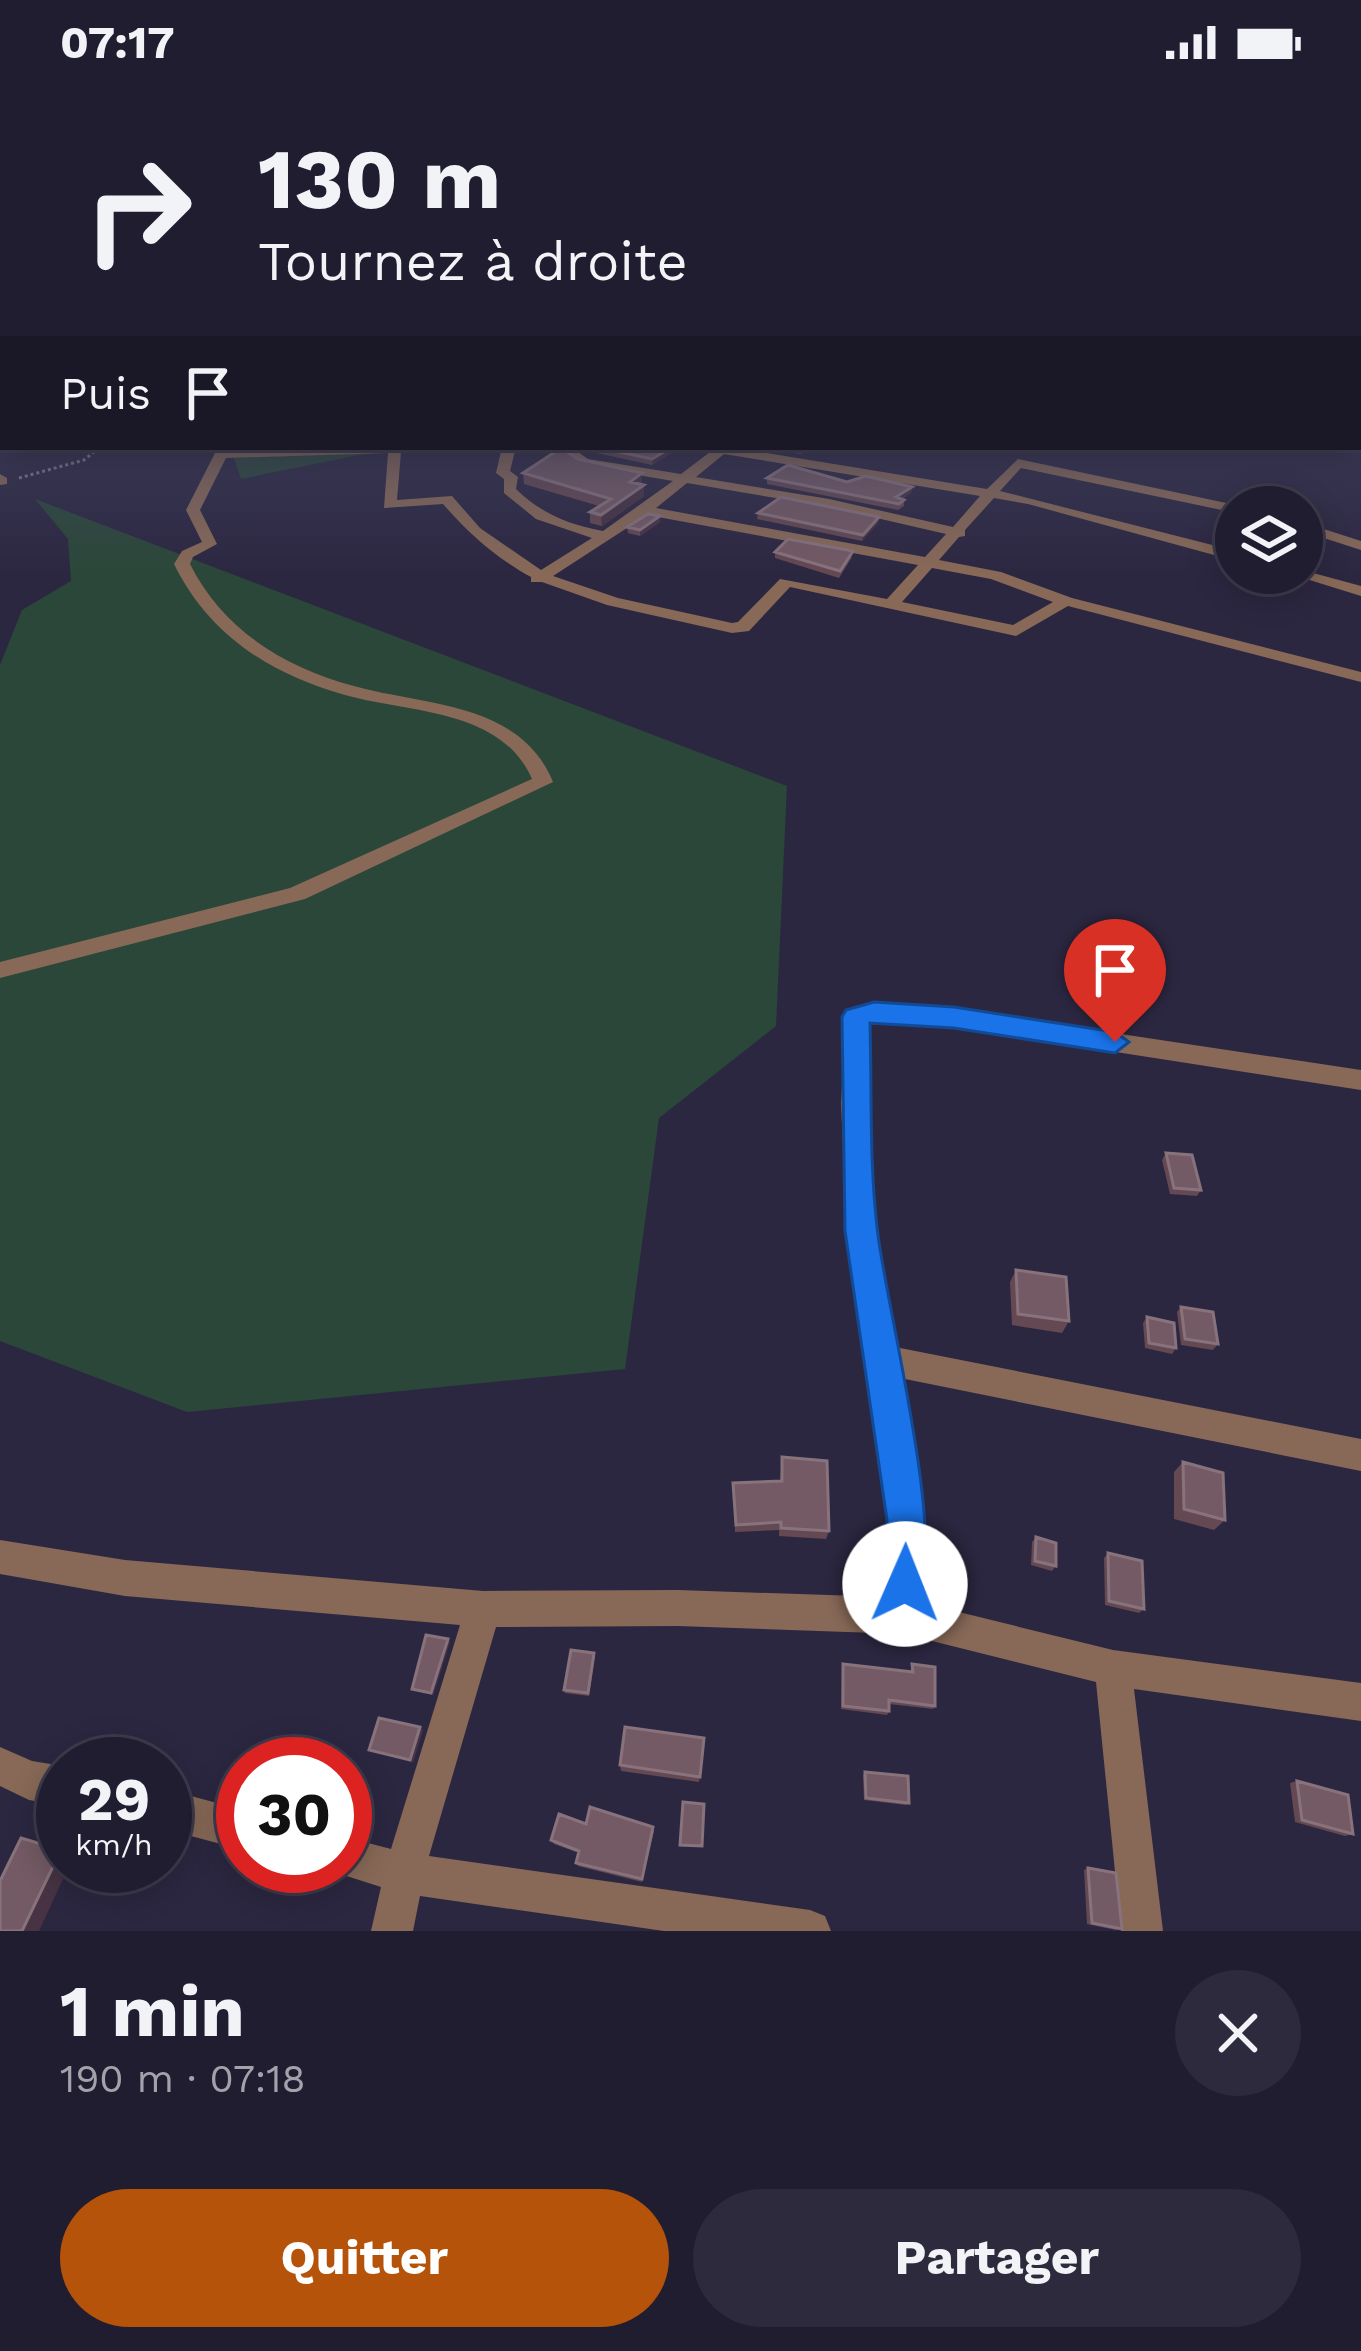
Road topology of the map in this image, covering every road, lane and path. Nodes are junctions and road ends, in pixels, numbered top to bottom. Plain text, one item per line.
1 (96, 450) edge
2 (360, 450) edge
3 (395, 450) edge
4 (507, 450) edge
5 (566, 450) edge
6 (711, 450) edge
7 (725, 450) edge
8 (682, 479) junction
9 (1, 480) edge
10 (994, 494) junction
11 (1215, 504) edge
12 (644, 510) junction
13 (960, 533) junction
14 (1323, 533) edge
15 (604, 536) junction
16 (1361, 546) edge
17 (1215, 551) edge
18 (932, 561) junction
19 (537, 579) junction
20 (1323, 581) edge
21 (1361, 591) edge
22 (1066, 601) junction
23 (892, 603) junction
24 (1361, 677) edge
25 (0, 970) edge
26 (1361, 1080) edge
27 (878, 1359) junction
28 (1361, 1455) edge
29 (0, 1557) edge
30 (483, 1609) junction
31 (904, 1616) junction
32 (1113, 1668) junction
33 (1361, 1702) edge
34 (0, 1766) edge
35 (36, 1781) edge
36 (372, 1864) edge
37 (404, 1873) junction
38 (392, 1931) edge
39 (810, 1931) edge
40 (1142, 1931) edge

1 - 9 path
2 - 25 street
3 - 19 street
4 - 15 street
5 - 8 street
6 - 8 street
7 - 10 street
8 - 12 street
8 - 13 street
10 - 11 street
10 - 13 street
10 - 17 street
12 - 15 street
12 - 18 street
13 - 18 street
14 - 16 street
15 - 19 street
18 - 22 street
18 - 23 street
19 - 23 street
20 - 21 street
22 - 23 street
22 - 24 street
26 - 27 street
27 - 28 street
27 - 31 street
29 - 30 street
30 - 31 street
30 - 37 street
31 - 32 street
32 - 33 street
32 - 40 street
34 - 35 street
36 - 37 street
37 - 38 street
37 - 39 street

